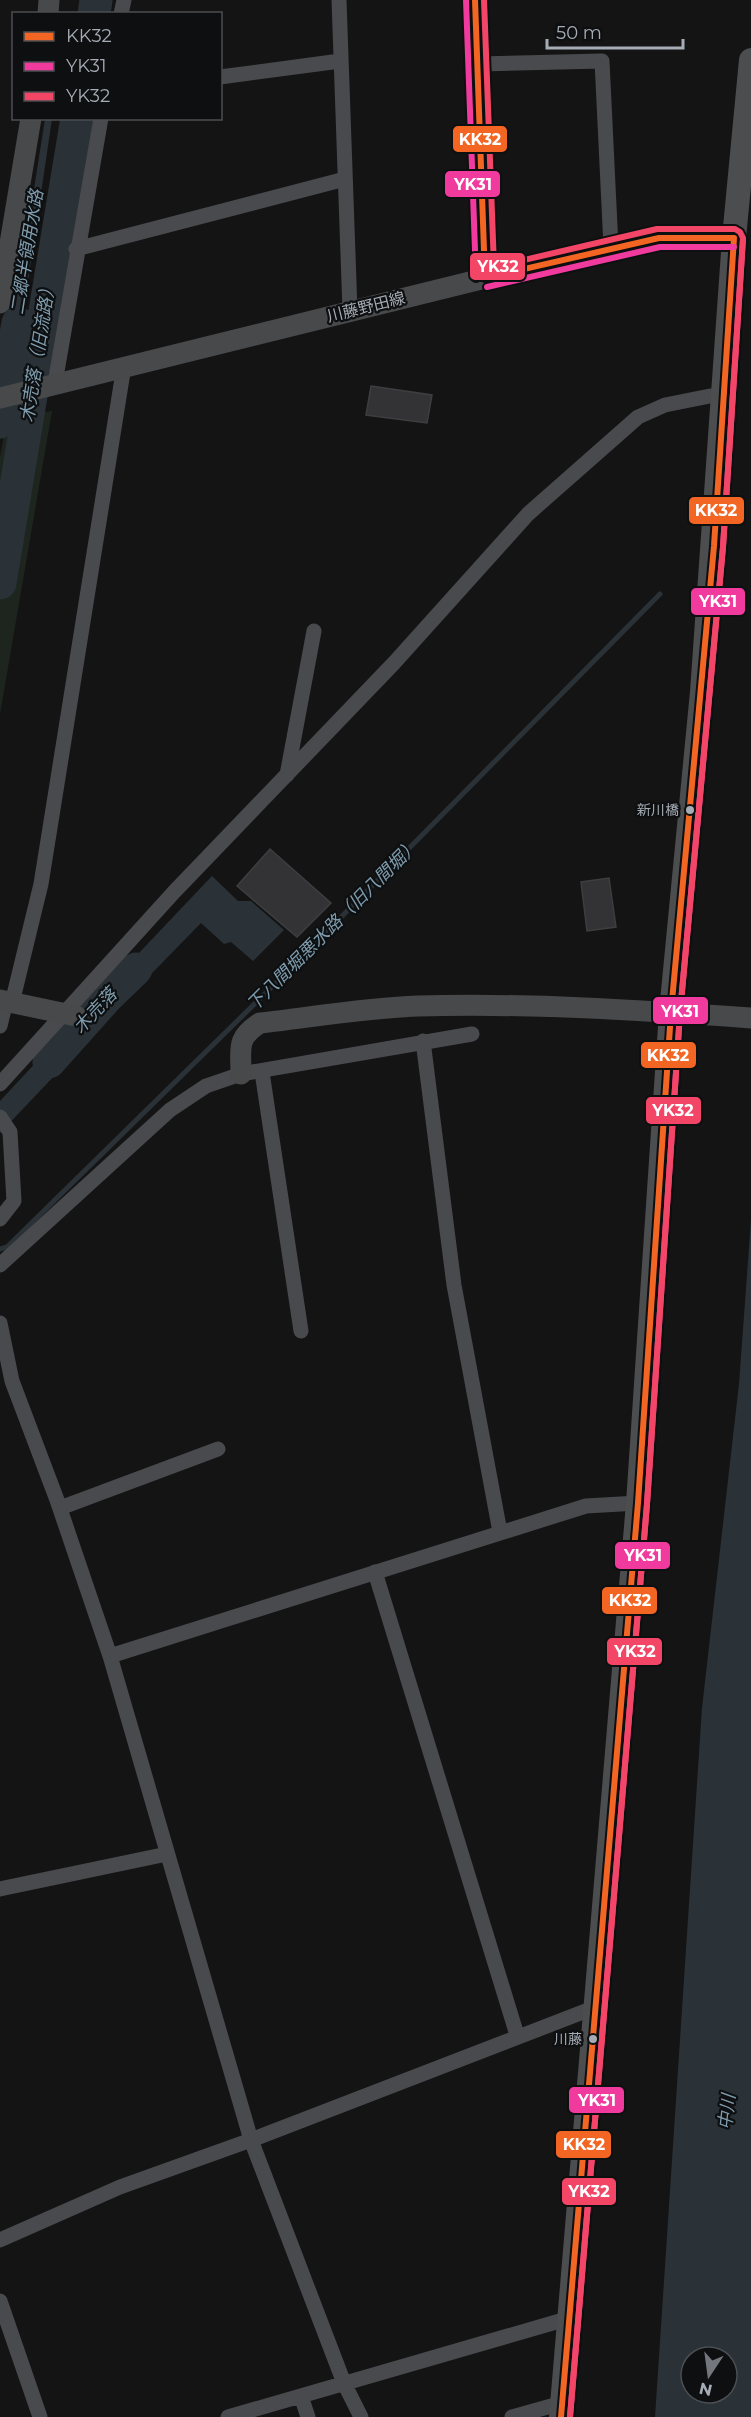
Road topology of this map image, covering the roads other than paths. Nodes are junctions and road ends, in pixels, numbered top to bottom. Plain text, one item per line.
1 (339, 0) edge
2 (474, 0) edge
3 (751, 60) edge
4 (340, 61) junction
5 (478, 64) junction
6 (222, 76) edge
7 (31, 120) edge
8 (101, 120) edge
9 (345, 178) junction
10 (734, 238) junction
11 (611, 247) junction
12 (76, 249) junction
13 (485, 278) junction
14 (0, 303) edge
15 (350, 311) junction
16 (124, 366) junction
17 (52, 384) junction
18 (725, 396) junction
19 (0, 398) edge
20 (314, 631) dead end
21 (286, 774) junction
22 (6, 1002) edge
23 (671, 1012) junction
24 (71, 1015) junction
25 (751, 1018) edge
26 (0, 1026) edge
27 (472, 1034) dead end
28 (423, 1041) junction
29 (251, 1073) junction
30 (0, 1084) edge
31 (0, 1117) edge
32 (0, 1219) edge
33 (0, 1265) edge
34 (0, 1323) edge
35 (301, 1331) dead end
36 (218, 1449) dead end
37 (638, 1503) junction
38 (60, 1508) junction
39 (500, 1532) junction
40 (375, 1572) junction
41 (110, 1656) junction
42 (167, 1854) junction
43 (0, 1889) edge
44 (596, 2007) junction
45 (517, 2035) junction
46 (251, 2140) junction
47 (0, 2240) edge
48 (0, 2301) edge
49 (570, 2318) junction
50 (344, 2383) junction
51 (301, 2396) junction
52 (561, 2410) edge
53 (40, 2417) edge
54 (228, 2417) edge
55 (308, 2417) edge
56 (361, 2417) edge
57 (512, 2417) edge

1 - 4 street
2 - 5 street
3 - 10 main road
4 - 6 street
4 - 9 street
5 - 11 street
5 - 13 street
7 - 14 street
8 - 12 street
9 - 12 street
9 - 15 street
10 - 11 street, 川藤野田線
10 - 18 main road
11 - 13 street, 川藤野田線
12 - 17 street
13 - 15 street, 川藤野田線
15 - 16 street, 川藤野田線
16 - 17 street, 川藤野田線
16 - 22 street
17 - 19 street, 川藤野田線
18 - 21 street
18 - 23 main road
20 - 21 street
21 - 24 street
22 - 24 street
22 - 26 street
23 - 25 street
23 - 29 street
23 - 37 main road
24 - 30 street
27 - 28 street
28 - 29 street
28 - 39 street
29 - 33 street
29 - 35 street
31 - 32 street
34 - 38 street
36 - 38 street
37 - 39 street
37 - 44 main road
38 - 41 street
39 - 40 street
40 - 41 street
40 - 45 street
41 - 42 street
42 - 43 street
42 - 46 street
44 - 45 street
44 - 49 main road
45 - 46 street
46 - 47 street
46 - 50 street
48 - 53 street
49 - 50 street
49 - 52 main road
50 - 51 street
50 - 56 street
51 - 54 street
51 - 55 street
52 - 57 street

